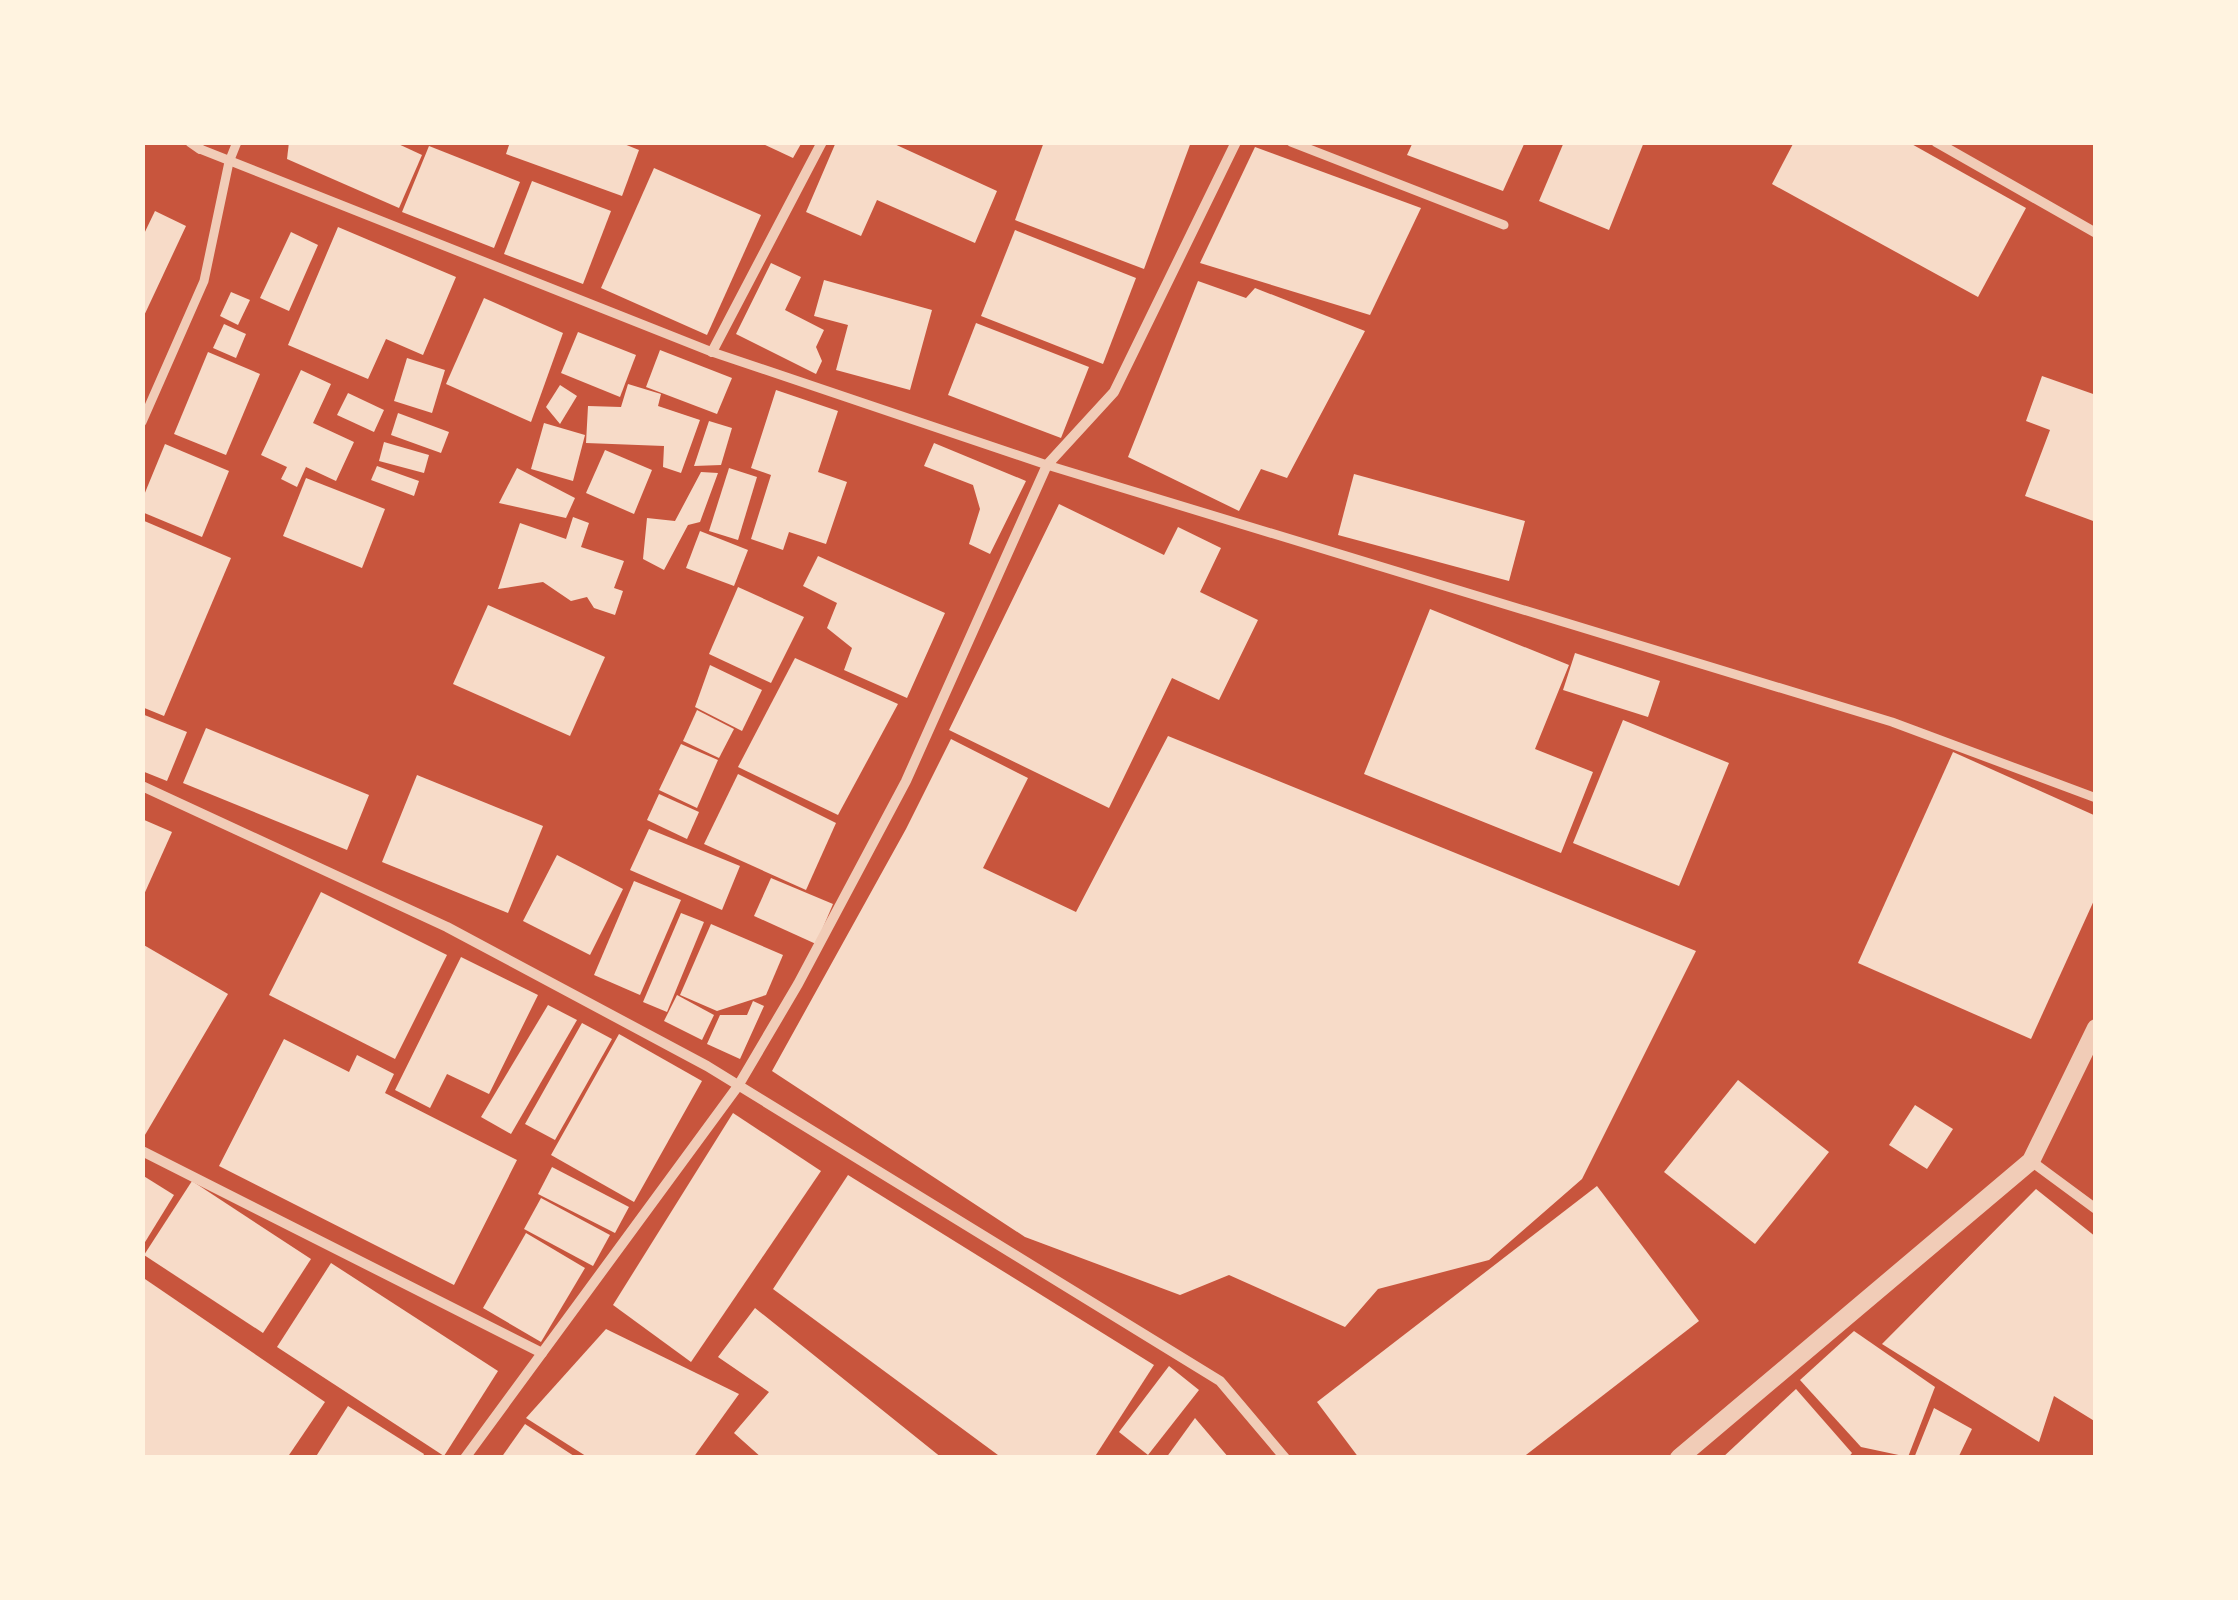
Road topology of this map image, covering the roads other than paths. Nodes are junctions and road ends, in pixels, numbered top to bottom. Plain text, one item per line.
1 (236, 142) edge
2 (822, 142) edge
3 (1236, 142) edge
4 (1291, 142) edge
5 (1936, 142) edge
6 (195, 146) edge
7 (229, 162) junction
8 (1504, 226) dead end
9 (2096, 233) edge
10 (712, 352) junction
11 (142, 422) edge
12 (1047, 466) junction
13 (142, 786) edge
14 (2096, 798) edge
15 (2096, 1028) edge
16 (738, 1086) junction
17 (142, 1152) edge
18 (2031, 1160) junction
19 (2096, 1209) edge
20 (542, 1354) junction
21 (465, 1458) edge
22 (1285, 1458) edge
23 (1679, 1458) edge

1 - 7 street
2 - 10 street
3 - 12 street
4 - 8 street
5 - 9 street
6 - 7 street
7 - 10 street
7 - 11 street
10 - 12 street
12 - 14 street
12 - 16 street
13 - 16 street
15 - 18 street
16 - 20 street
16 - 22 street
17 - 20 street
18 - 19 street
18 - 23 street
20 - 21 street

